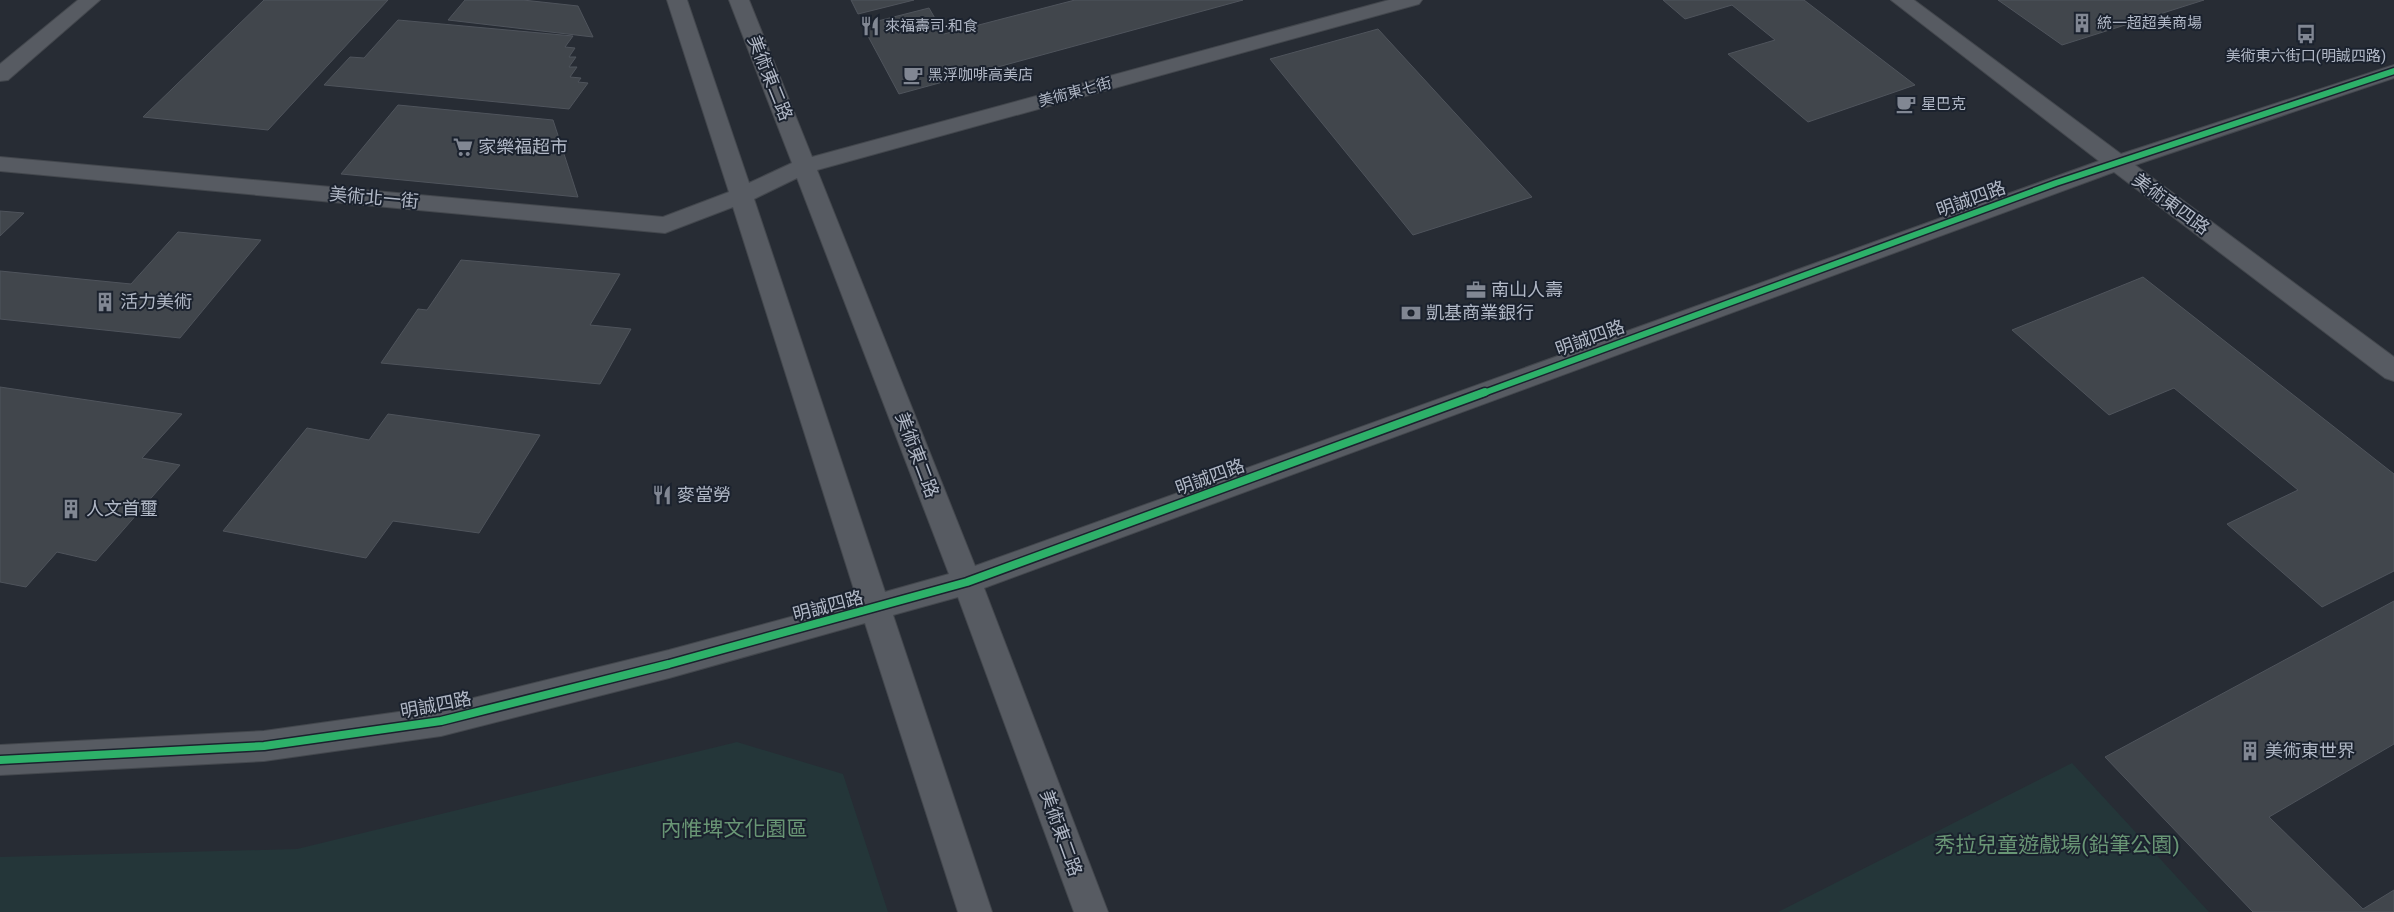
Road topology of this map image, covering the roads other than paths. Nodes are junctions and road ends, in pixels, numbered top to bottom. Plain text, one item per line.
1 (90, 0) edge
2 (677, 0) edge
3 (739, 0) edge
4 (1412, 0) edge
5 (1900, 0) edge
6 (2394, 71) edge
7 (0, 75) edge
8 (2115, 163) junction
9 (0, 164) edge
10 (805, 166) junction
11 (742, 195) junction
12 (2394, 371) edge
13 (967, 582) junction
14 (874, 609) junction
15 (0, 760) edge
16 (975, 912) edge
17 (1091, 912) edge

1 - 7 street
2 - 11 street
3 - 10 street, 美術東二路
4 - 10 street, 美術東七街
5 - 8 street, 美術東四路
6 - 8 street, 明誠四路
8 - 12 street, 美術東四路
8 - 13 street, 明誠四路
9 - 11 street, 美術北一街
10 - 11 street, 美術東七街
10 - 13 street, 美術東二路
11 - 14 street
13 - 14 street, 明誠四路
13 - 17 street, 美術東二路
14 - 15 street, 明誠四路
14 - 16 street

